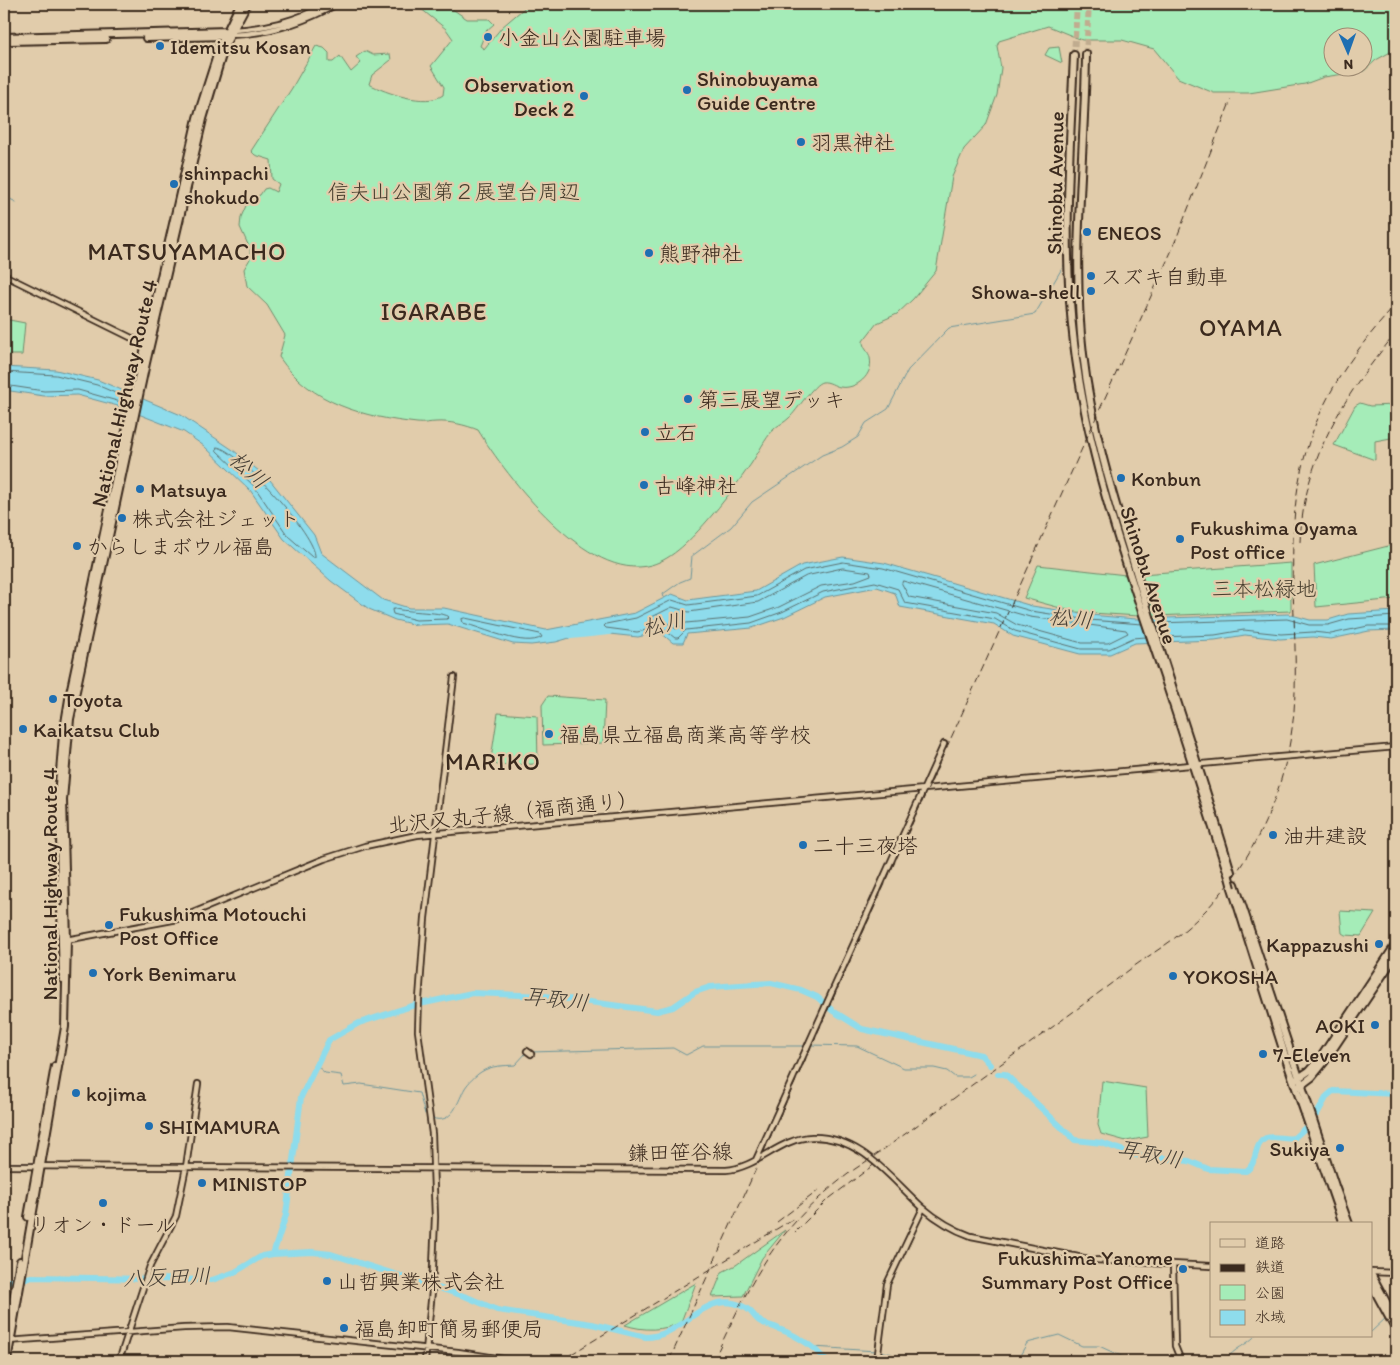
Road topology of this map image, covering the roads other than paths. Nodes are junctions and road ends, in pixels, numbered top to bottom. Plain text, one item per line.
1 (240, 4) edge
2 (247, 4) edge
3 (327, 4) edge
4 (337, 4) edge
5 (228, 33) junction
6 (4, 37) edge
7 (4, 41) edge
8 (1074, 54) tunnel mouth
9 (1086, 54) tunnel mouth
10 (4, 275) edge
11 (148, 346) junction
12 (1133, 571) junction
13 (454, 677) dead end
14 (944, 744) dead end
15 (1396, 747) edge
16 (1195, 766) junction
17 (923, 790) junction
18 (435, 832) junction
19 (65, 940) junction
20 (1396, 944) edge
21 (1396, 955) edge
22 (527, 1050) dead end
23 (531, 1054) dead end
24 (1298, 1083) junction
25 (198, 1084) dead end
26 (756, 1160) junction
27 (40, 1165) junction
28 (4, 1166) edge
29 (186, 1167) junction
30 (433, 1169) junction
31 (923, 1208) junction
32 (1342, 1222) edge
33 (1348, 1222) edge
34 (1173, 1265) junction
35 (1210, 1266) edge
36 (1372, 1273) edge
37 (1396, 1273) edge
38 (1372, 1275) edge
39 (1372, 1286) edge
40 (1396, 1320) edge
41 (1396, 1330) edge
42 (128, 1333) junction
43 (8, 1341) junction
44 (4, 1348) edge
45 (426, 1348) junction
46 (7, 1361) edge
47 (119, 1361) edge
48 (425, 1361) edge
49 (516, 1361) edge
50 (877, 1361) edge
51 (1181, 1361) edge

1 - 5 highway
2 - 5 highway
3 - 5 street
4 - 5 street
5 - 6 highway
5 - 7 highway
5 - 11 highway, National Highway Route 4
8 - 12 highway, Shinobu Avenue
9 - 12 highway, Shinobu Avenue
10 - 11 street
11 - 19 highway, National Highway Route 4
12 - 16 highway, Shinobu Avenue
13 - 18 street
14 - 17 street
15 - 16 street, 北沢又丸子線（福商通り）, bridge
16 - 17 street, 北沢又丸子線（福商通り）
16 - 24 highway, Shinobu Avenue
17 - 18 street, 北沢又丸子線（福商通り）
17 - 26 street
18 - 19 street, 北沢又丸子線（福商通り）
18 - 30 street
19 - 27 highway, National Highway Route 4
20 - 24 highway
21 - 24 highway
22 - 23 street
24 - 32 highway
24 - 33 highway
25 - 29 street
26 - 30 street, 鎌田笹谷線
26 - 31 street, 鎌田笹谷線
27 - 28 street
27 - 29 street, 鎌田笹谷線
27 - 43 highway, National Highway Route 4
29 - 30 street, 鎌田笹谷線
29 - 42 street
30 - 45 street
31 - 34 street, 鎌田笹谷線
31 - 50 street
34 - 35 street, 鎌田笹谷線
34 - 51 street
36 - 37 street
38 - 40 highway
39 - 41 highway
42 - 43 street
42 - 45 street
42 - 47 street
43 - 44 highway, National Highway Route 4
43 - 46 highway, National Highway Route 4
45 - 48 street
45 - 49 street

